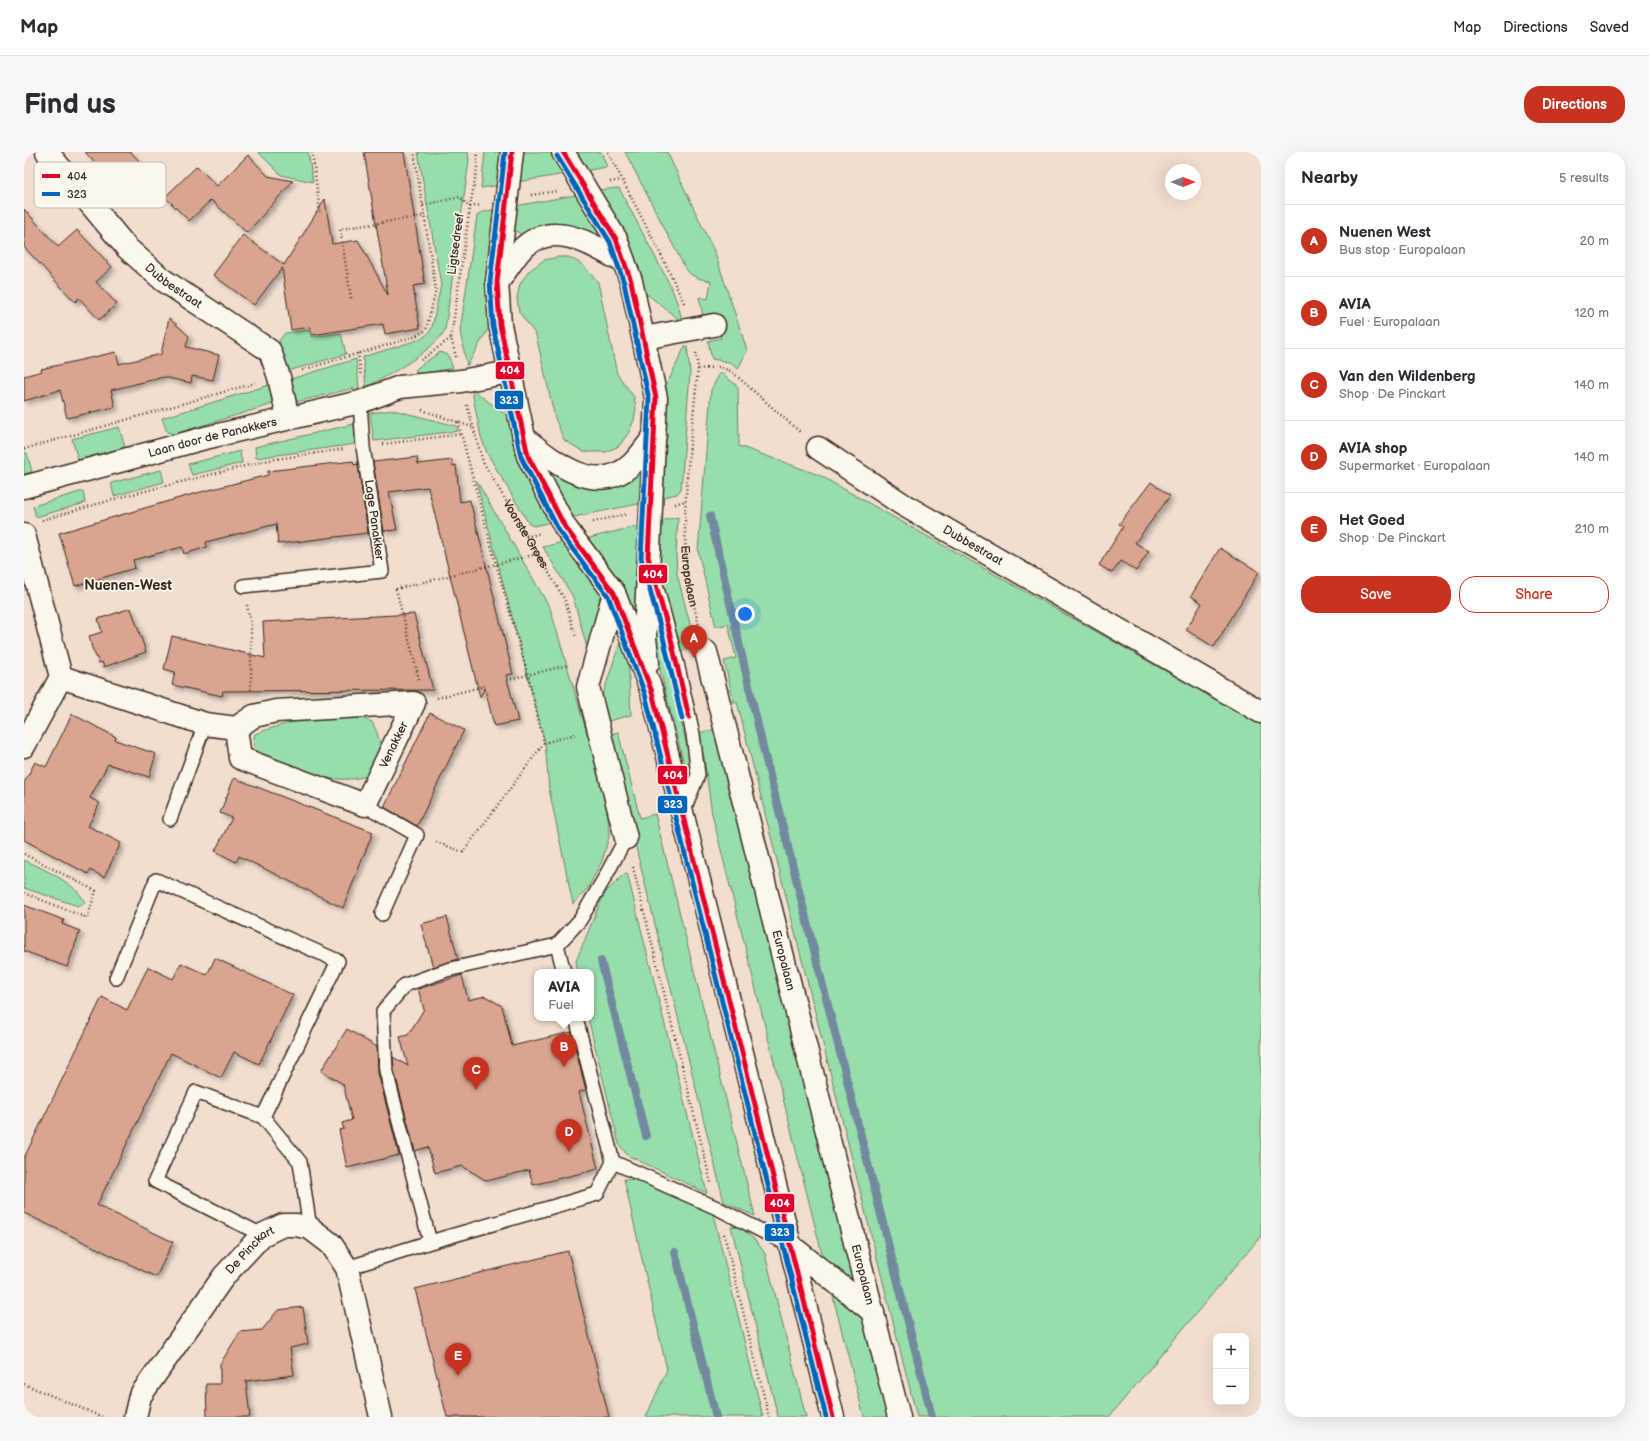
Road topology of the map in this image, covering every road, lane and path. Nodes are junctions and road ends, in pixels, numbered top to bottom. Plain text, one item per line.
1 (47, 152) edge
2 (312, 152) edge
3 (414, 152) edge
4 (477, 152) edge
5 (512, 152) edge
6 (563, 152) edge
7 (55, 162) edge
8 (621, 180) dead end
9 (584, 186) junction
10 (507, 200) junction
11 (423, 205) junction
12 (470, 207) junction
13 (94, 208) edge
14 (320, 212) dead end
15 (424, 216) junction
16 (624, 262) junction
17 (497, 282) junction
18 (351, 298) dead end
19 (714, 325) dead end
20 (451, 338) dead end
21 (644, 338) junction
22 (698, 369) dead end
23 (510, 372) junction
24 (279, 377) junction
25 (461, 381) junction
26 (400, 388) junction
27 (360, 402) junction
28 (288, 418) junction
29 (458, 422) junction
30 (472, 427) junction
31 (462, 434) junction
32 (655, 434) junction
33 (524, 438) junction
34 (363, 447) junction
35 (818, 448) joint
36 (24, 449) edge
37 (24, 487) edge
38 (650, 509) junction
39 (565, 527) junction
40 (32, 528) edge
41 (526, 537) junction
42 (536, 554) junction
43 (648, 557) junction
44 (496, 564) junction
45 (382, 571) junction
46 (243, 586) joint
47 (396, 589) junction
48 (614, 593) junction
49 (576, 638) dead end
50 (706, 652) joint
51 (528, 675) junction
52 (61, 677) junction
53 (507, 680) dead end
54 (485, 686) dead end
55 (588, 687) junction
56 (652, 692) junction
57 (419, 702) junction
58 (1261, 712) edge
59 (254, 716) junction
60 (205, 724) junction
61 (236, 728) junction
62 (598, 728) junction
63 (544, 743) junction
64 (24, 746) edge
65 (365, 805) junction
66 (682, 813) junction
67 (170, 819) dead end
68 (417, 835) junction
69 (626, 838) junction
70 (24, 854) edge
71 (24, 893) edge
72 (382, 914) dead end
73 (557, 946) junction
74 (563, 969) edge
75 (116, 978) dead end
76 (577, 1021) edge
77 (263, 1117) junction
78 (613, 1162) junction
79 (718, 1208) junction
80 (310, 1228) junction
81 (262, 1234) junction
82 (430, 1242) junction
83 (791, 1246) junction
84 (347, 1268) junction
85 (873, 1312) junction
86 (24, 1384) edge
87 (102, 1417) edge
88 (135, 1417) edge
89 (382, 1417) edge
90 (769, 1417) edge
91 (833, 1417) edge
92 (899, 1417) edge

1 - 7 street, Dubbestraat
2 - 14 path
3 - 11 path, Ligtsedreef
4 - 12 path, Ligtsedreef
5 - 10 street
6 - 9 street
8 - 9 path
9 - 10 path
9 - 16 street
10 - 12 path
10 - 17 street
11 - 12 path
11 - 15 path, Ligtsedreef
12 - 20 path, Ligtsedreef
13 - 24 street, Dubbestraat
15 - 18 path
15 - 24 path, Ligtsedreef
16 - 17 street
16 - 21 street
17 - 23 street
19 - 21 street
21 - 32 street
22 - 35 path
23 - 25 street, Laan door de Panakkers
23 - 33 street
24 - 28 street, Dubbestraat
24 - 36 path
25 - 26 street, Laan door de Panakkers
25 - 30 path, Voorste Groes
26 - 27 street, Laan door de Panakkers
26 - 29 path
27 - 28 street, Laan door de Panakkers
27 - 34 lane, Lage Panakker
28 - 37 street, Laan door de Panakkers
29 - 30 path
29 - 31 path
30 - 41 path, Voorste Groes
31 - 34 path
31 - 44 path
32 - 33 street
32 - 38 street
33 - 39 street
34 - 40 path
34 - 45 lane, Lage Panakker
35 - 58 street, Dubbestraat
38 - 39 path
38 - 43 street
38 - 50 path, Europalaan
39 - 41 path
39 - 48 street
40 - 52 street
41 - 42 path, Voorste Groes
42 - 44 path
42 - 49 path, Voorste Groes
43 - 56 street
43 - 66 lane
44 - 47 path
44 - 51 path
45 - 46 lane, Lage Panakker
45 - 47 path
46 - 59 path
47 - 57 path
48 - 55 street
48 - 56 street
50 - 85 street, Europalaan
51 - 53 path
51 - 55 path
51 - 63 path
52 - 60 street
52 - 64 street
54 - 57 path
55 - 62 street
56 - 66 street
57 - 59 street, Venakker
57 - 65 street, Venakker
59 - 61 street, Venakker
60 - 61 street
60 - 67 lane
61 - 65 street
62 - 63 path
62 - 69 street
63 - 68 path
65 - 68 lane
66 - 83 street
68 - 72 lane
69 - 73 lane
69 - 79 path
70 - 71 path
73 - 74 lane
73 - 82 lane
75 - 77 lane
76 - 78 lane
77 - 80 lane
77 - 81 lane
78 - 79 lane
78 - 82 lane
79 - 83 lane
79 - 90 path
80 - 81 street, De Pinckart
80 - 84 street
81 - 88 street, De Pinckart
82 - 84 lane
83 - 85 street
83 - 91 street
84 - 89 street
85 - 92 street, Europalaan
86 - 87 path

